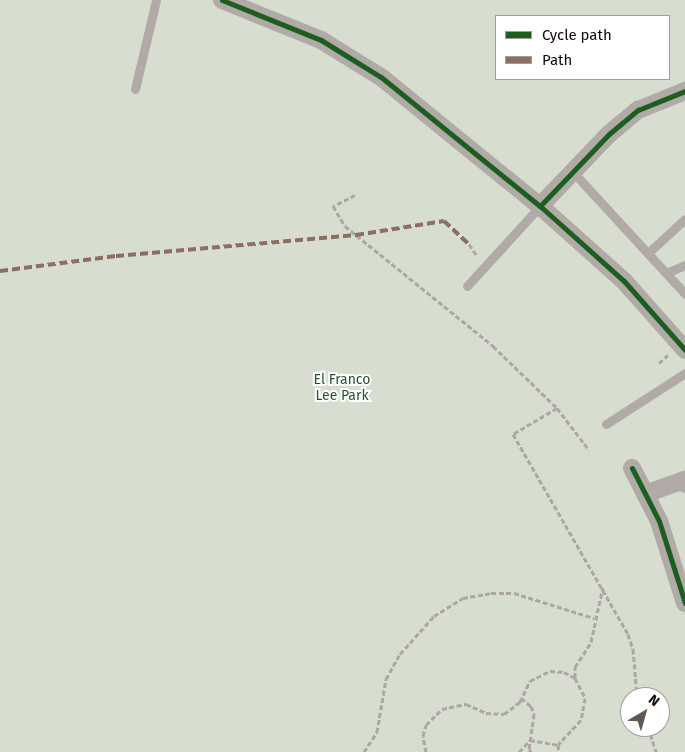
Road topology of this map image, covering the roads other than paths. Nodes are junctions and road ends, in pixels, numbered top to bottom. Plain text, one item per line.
1 (156, 0) edge
2 (222, 0) edge
3 (135, 89) dead end
4 (685, 90) edge
5 (573, 172) junction
6 (540, 206) junction
7 (685, 219) edge
8 (648, 253) junction
9 (685, 265) edge
10 (666, 273) junction
11 (467, 286) dead end
12 (685, 294) edge
13 (685, 350) edge
14 (685, 373) edge
15 (606, 424) dead end
16 (632, 468) dead end
17 (685, 484) edge
18 (646, 494) junction
19 (685, 603) edge

1 - 3 lane
2 - 6 street
4 - 5 street
5 - 6 street
5 - 8 lane
6 - 11 lane
6 - 13 street
7 - 8 lane
8 - 10 lane
9 - 10 lane
10 - 12 lane
14 - 15 lane
16 - 18 street
17 - 18 street
18 - 19 street

